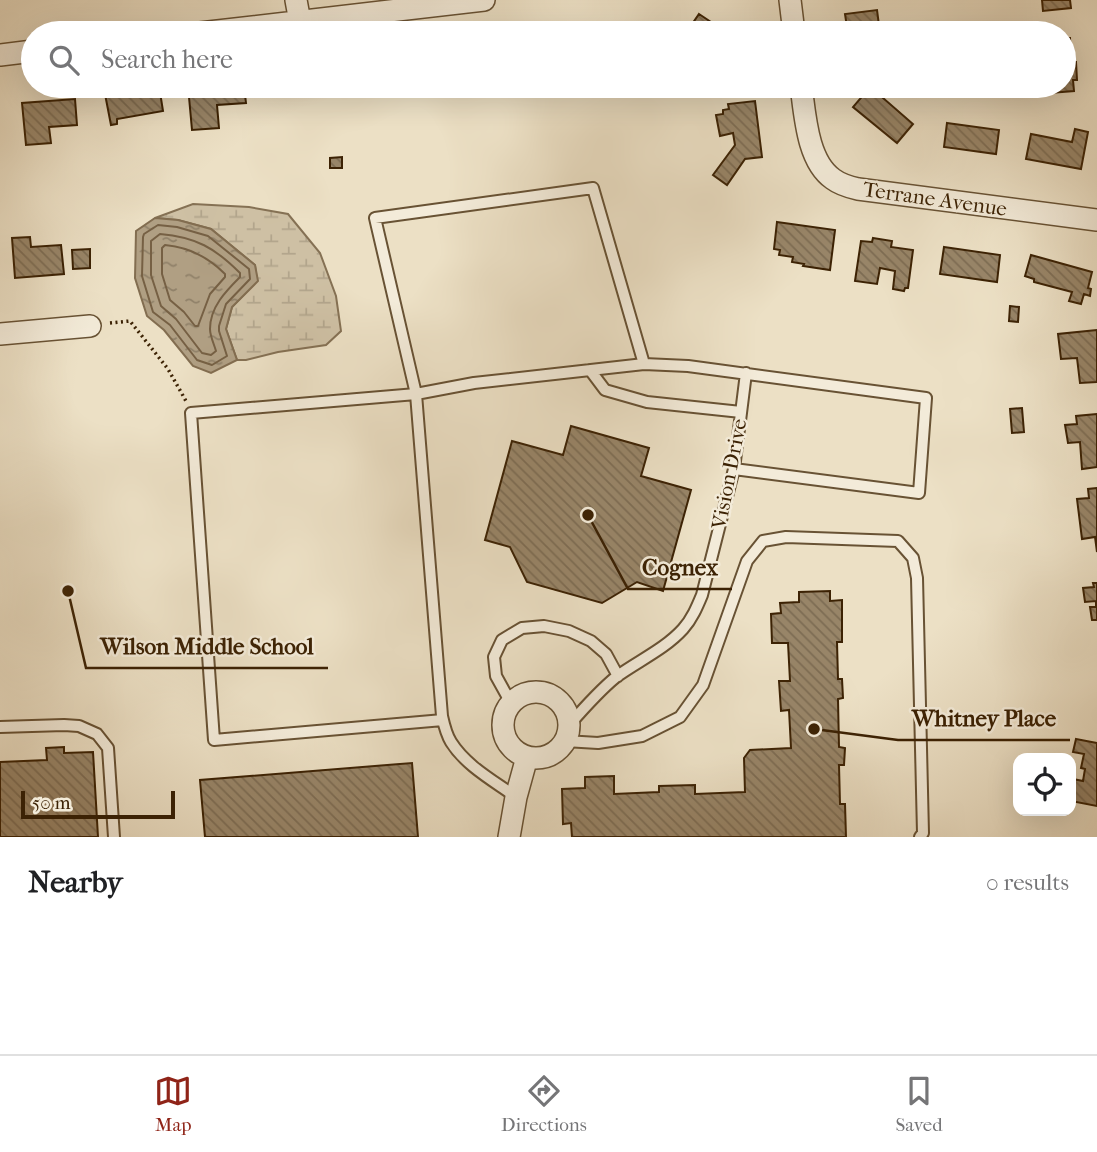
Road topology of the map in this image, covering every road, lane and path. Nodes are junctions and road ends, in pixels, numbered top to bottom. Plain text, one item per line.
1 (296, 0) edge
2 (484, 0) edge
3 (790, 0) edge
4 (300, 21) edge
5 (308, 21) edge
6 (793, 21) edge
7 (21, 52) edge
8 (0, 55) edge
9 (803, 98) edge
10 (1097, 220) edge
11 (90, 326) joint
12 (0, 334) edge
13 (643, 364) junction
14 (590, 370) junction
15 (746, 373) junction
16 (416, 394) junction
17 (741, 412) junction
18 (191, 413) junction
19 (734, 469) junction
20 (618, 676) junction
21 (512, 703) junction
22 (443, 720) junction
23 (0, 727) edge
24 (567, 733) junction
25 (527, 757) junction
26 (516, 797) junction
27 (114, 837) edge
28 (509, 837) edge
29 (920, 837) edge

1 - 4 street
2 - 5 street
3 - 6 street
7 - 8 street
9 - 10 street, Terrane Avenue
11 - 12 street
11 - 18 path
13 - 14 lane
13 - 15 lane
13 - 16 lane
14 - 16 lane
14 - 17 lane
15 - 17 lane, Vision Drive
15 - 19 lane
16 - 18 lane
16 - 22 lane
17 - 19 lane, Vision Drive
18 - 22 lane
19 - 20 lane, Vision Drive
20 - 21 lane
20 - 24 lane, Vision Drive
21 - 24 street
21 - 25 street
22 - 26 lane
23 - 27 lane
24 - 25 street, Vision Drive
24 - 29 lane
25 - 26 street
26 - 28 street

